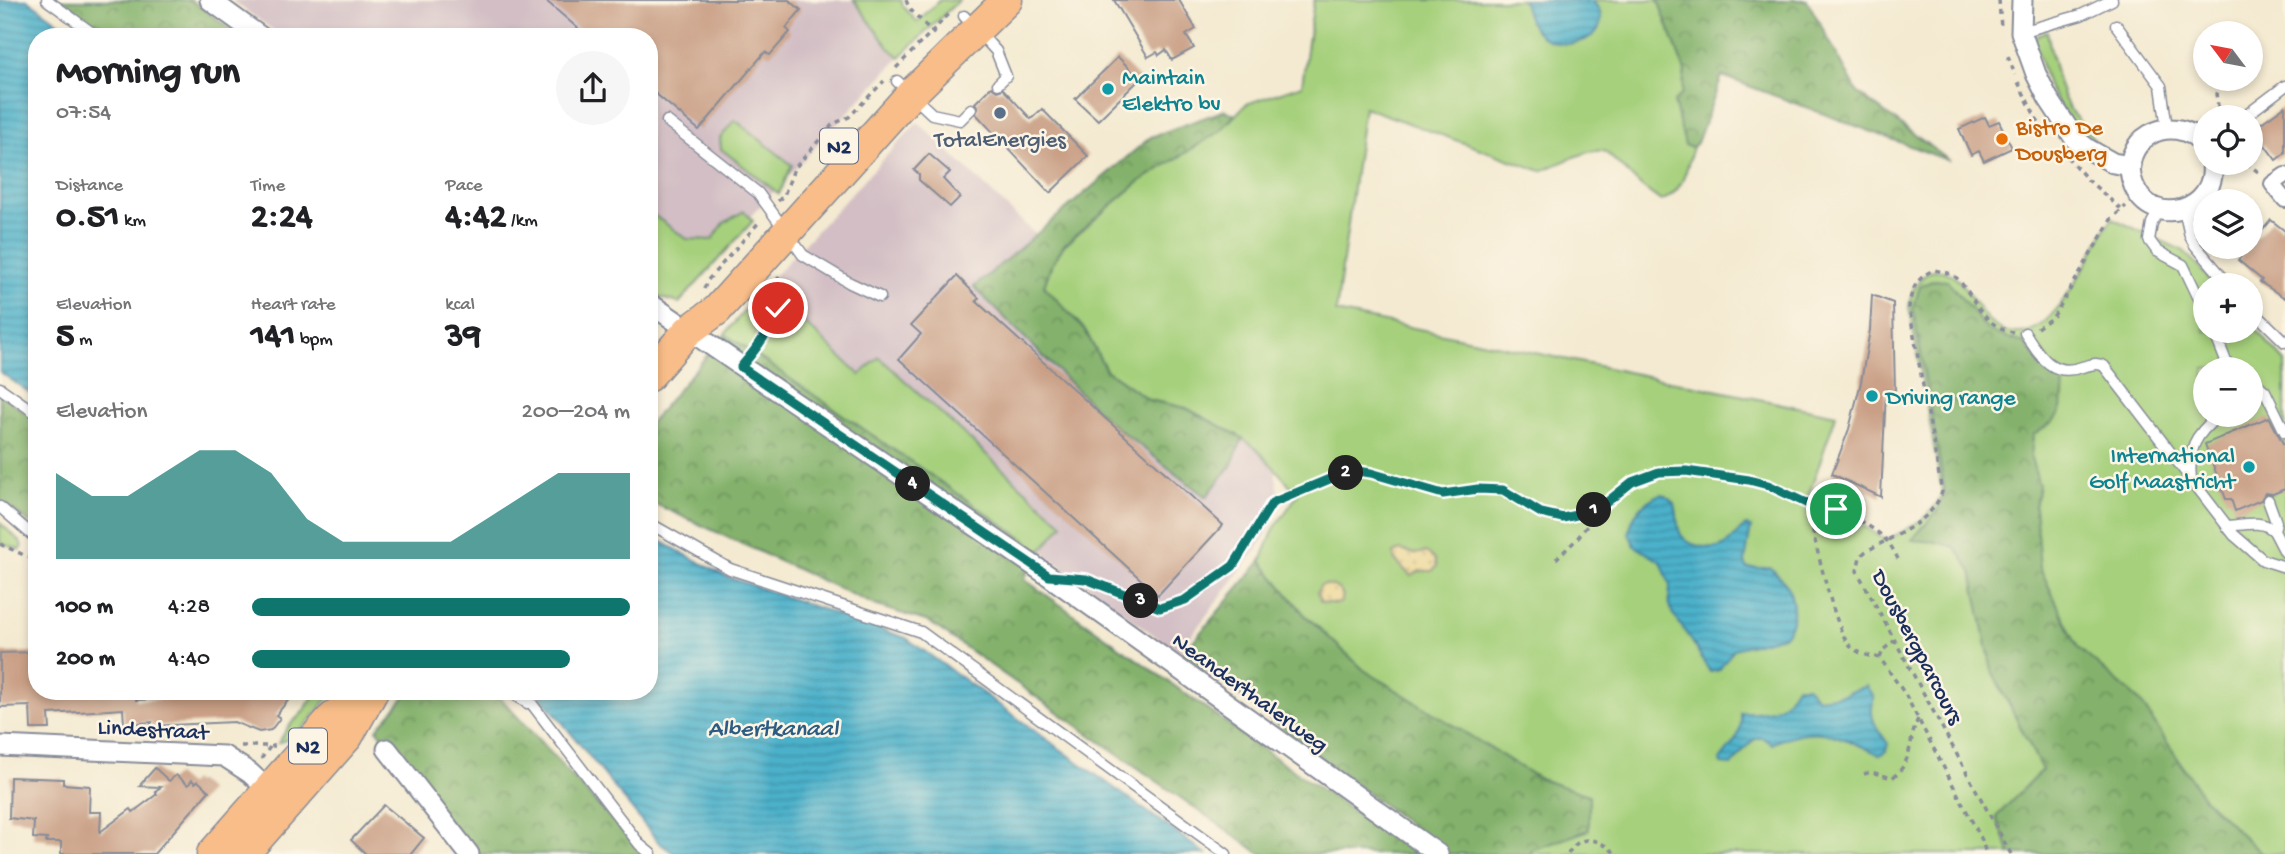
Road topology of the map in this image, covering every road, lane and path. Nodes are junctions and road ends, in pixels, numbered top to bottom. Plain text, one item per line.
1 (47, 0) edge
2 (210, 0) edge
3 (906, 0) edge
4 (1007, 0) edge
5 (1999, 0) edge
6 (2022, 0) edge
7 (2112, 0) edge
8 (969, 13) edge
9 (2116, 25) dead end
10 (86, 28) edge
11 (249, 28) edge
12 (931, 30) junction
13 (2012, 33) junction
14 (998, 84) dead end
15 (2285, 86) edge
16 (903, 88) junction
17 (2260, 105) edge
18 (971, 109) dead end
19 (667, 121) dead end
20 (2167, 128) junction
21 (2193, 135) edge
22 (2131, 166) junction
23 (2211, 175) edge
24 (2285, 175) edge
25 (2285, 200) edge
26 (2121, 209) dead end
27 (2161, 209) junction
28 (2184, 209) junction
29 (777, 219) junction
30 (776, 265) dead end
31 (2218, 273) edge
32 (2193, 286) edge
33 (704, 290) dead end
34 (880, 297) dead end
35 (658, 309) edge
36 (2263, 321) edge
37 (688, 331) junction
38 (2025, 333) junction
39 (2285, 342) edge
40 (658, 366) edge
41 (741, 367) junction
42 (0, 388) edge
43 (2263, 389) edge
44 (28, 408) edge
45 (2206, 427) edge
46 (2285, 432) edge
47 (2191, 481) junction
48 (2268, 500) dead end
49 (1806, 503) junction
50 (1602, 506) junction
51 (0, 507) edge
52 (2227, 526) junction
53 (658, 528) edge
54 (28, 531) edge
55 (2274, 531) junction
56 (1886, 540) junction
57 (0, 544) edge
58 (2285, 552) edge
59 (28, 556) edge
60 (1556, 559) dead end
61 (1898, 559) dead end
62 (2285, 567) edge
63 (1086, 579) dead end
64 (1894, 641) junction
65 (1880, 658) junction
66 (357, 700) edge
67 (523, 700) edge
68 (528, 700) edge
69 (533, 707) junction
70 (1918, 719) junction
71 (0, 746) edge
72 (387, 749) dead end
73 (1864, 774) dead end
74 (277, 798) junction
75 (212, 854) edge
76 (244, 854) edge
77 (469, 854) edge
78 (651, 854) edge
79 (1226, 854) edge
80 (1438, 854) edge
81 (1568, 854) edge
82 (1616, 854) edge
83 (1986, 854) edge
84 (2011, 854) edge

1 - 10 lane
2 - 11 street
3 - 12 path
4 - 8 main road, N2
5 - 13 path
6 - 13 street
7 - 13 lane
8 - 12 path
8 - 14 lane
8 - 16 main road, N2
9 - 20 lane
12 - 29 path
13 - 22 street
15 - 17 lane
16 - 18 lane
16 - 29 main road, N2
19 - 29 lane
20 - 21 street
20 - 22 street
22 - 27 street
23 - 28 street
24 - 25 street
26 - 38 path
27 - 28 street
27 - 32 lane
28 - 31 lane
29 - 33 path
29 - 34 lane
29 - 37 main road, N2
30 - 41 path
35 - 37 street, Neanderthalerweg
36 - 39 lane
37 - 40 main road, N2
37 - 41 street, Neanderthalerweg
38 - 47 lane
38 - 56 path, Dousbergparcours
41 - 80 street, Neanderthalerweg
42 - 44 lane
43 - 46 lane
45 - 47 lane
47 - 52 lane
48 - 55 lane
49 - 50 path
49 - 56 path
49 - 65 path
50 - 60 path
50 - 63 path
51 - 54 lane
52 - 55 lane
52 - 62 lane
53 - 79 lane
55 - 58 lane
56 - 61 path
56 - 64 path, Dousbergparcours
57 - 59 path
64 - 65 path
64 - 84 path, Dousbergparcours
65 - 70 path
66 - 74 main road, N2
67 - 69 lane
68 - 69 lane
69 - 78 lane
70 - 73 path
70 - 83 path
71 - 74 street, Lindestraat
72 - 77 street
74 - 75 main road, N2
74 - 76 main road, N2
81 - 82 path

